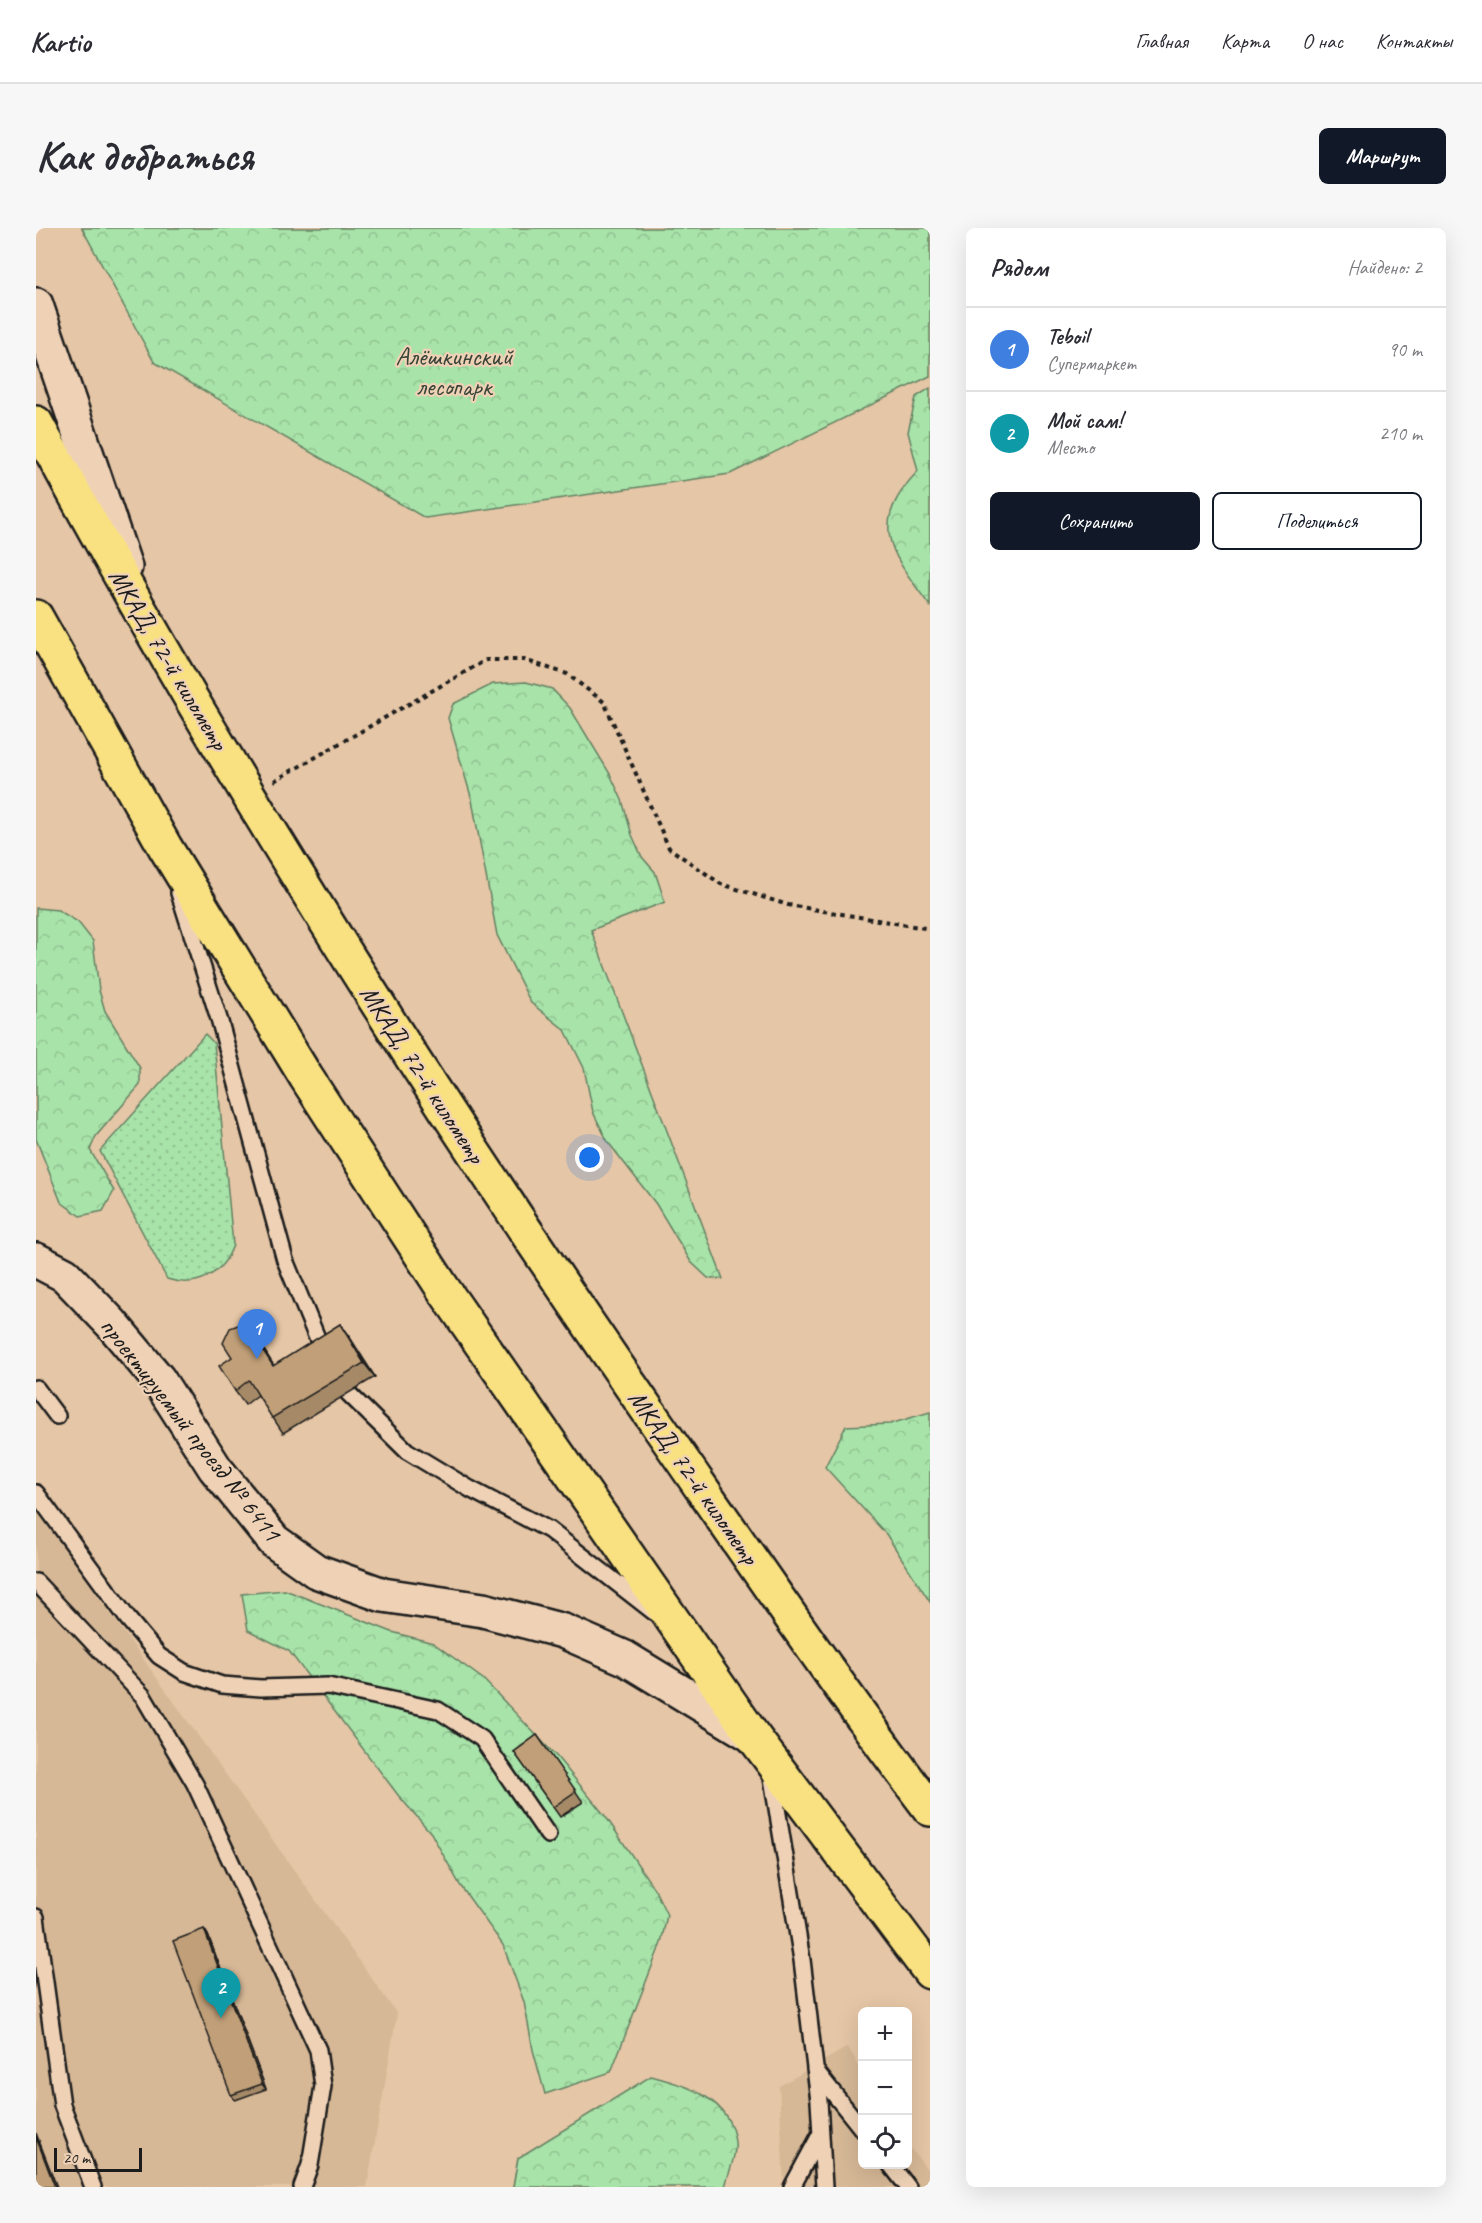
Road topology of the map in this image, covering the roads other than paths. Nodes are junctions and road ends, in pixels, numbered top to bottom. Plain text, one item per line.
1 (36, 305) edge
2 (36, 423) edge
3 (138, 606) junction
4 (36, 617) edge
5 (165, 847) junction
6 (36, 1260) edge
7 (324, 1356) edge
8 (36, 1388) edge
9 (348, 1393) edge
10 (57, 1416) dead end
11 (36, 1493) edge
12 (36, 1582) edge
13 (680, 1632) junction
14 (760, 1746) junction
15 (930, 1809) edge
16 (548, 1835) dead end
17 (36, 1917) edge
18 (930, 1972) edge
19 (813, 2067) junction
20 (858, 2124) edge
21 (820, 2135) junction
22 (895, 2169) edge
23 (93, 2187) edge
24 (302, 2187) edge
25 (792, 2187) edge
26 (824, 2187) edge
27 (908, 2187) edge

1 - 3 street
2 - 3 highway, МКАД, 72-й километр
3 - 15 highway, МКАД, 72-й километр
4 - 5 highway
5 - 7 lane
5 - 13 highway
6 - 14 street, проектируемый проезд № 6411
8 - 10 lane
9 - 13 lane
11 - 16 lane
12 - 24 lane
13 - 14 highway
14 - 18 highway
14 - 19 lane
17 - 23 lane
19 - 20 lane
19 - 21 lane
21 - 25 lane
21 - 26 lane
22 - 27 lane

